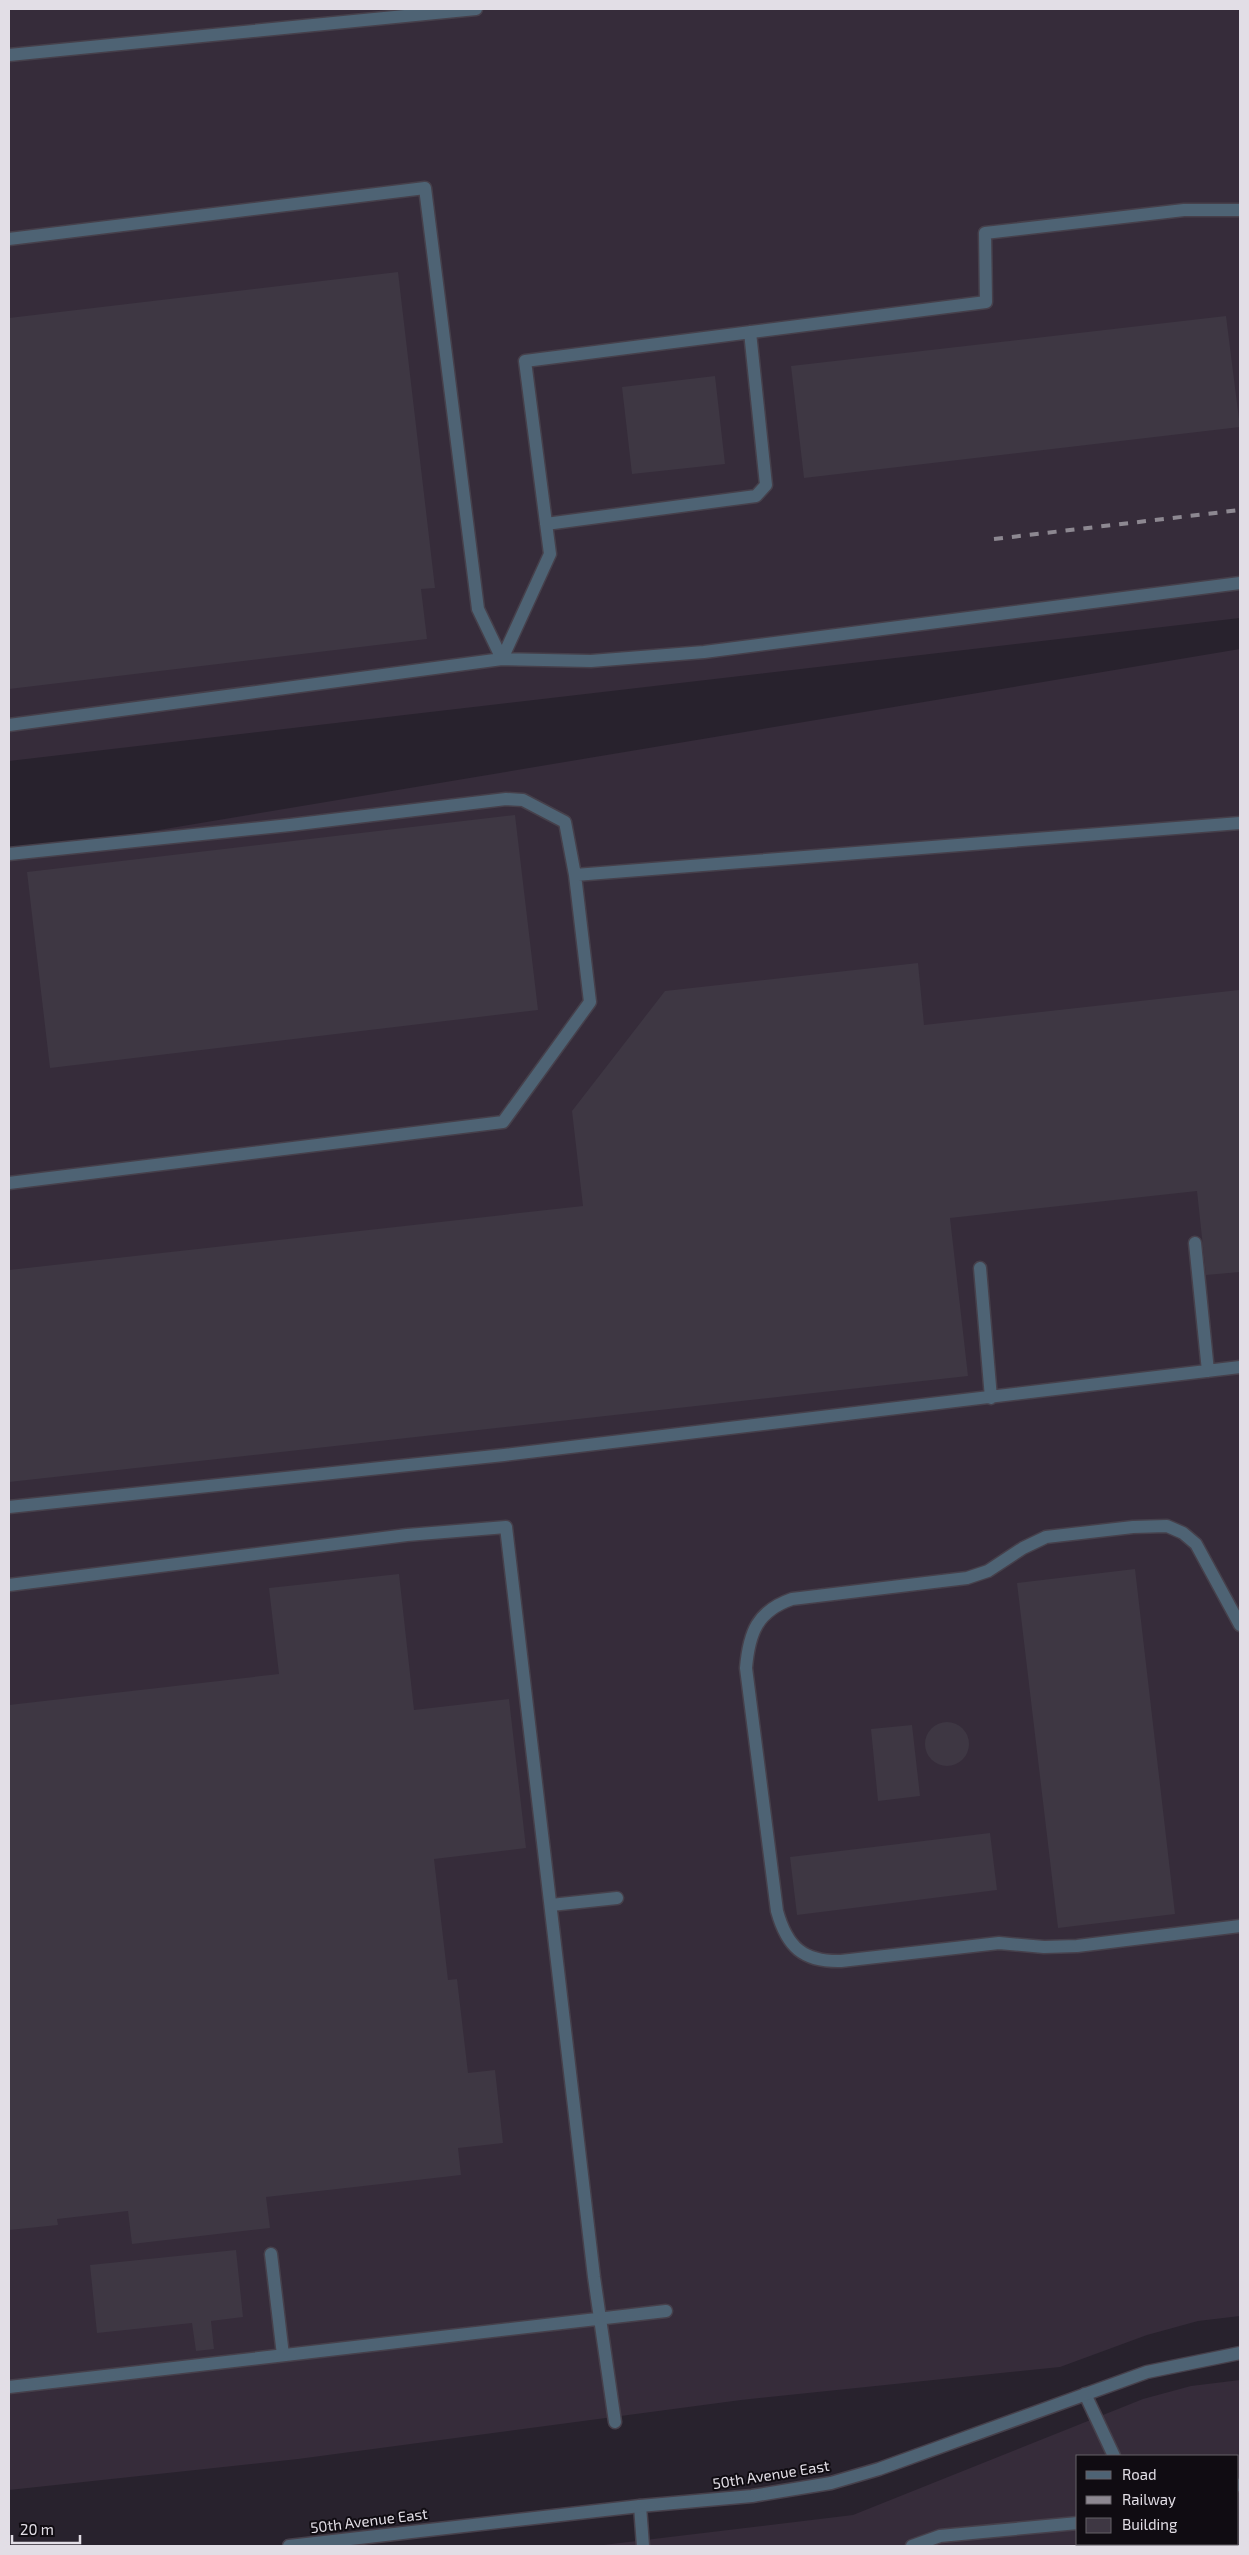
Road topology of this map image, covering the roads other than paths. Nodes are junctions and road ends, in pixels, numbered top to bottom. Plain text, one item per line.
1 (476, 9) edge
2 (9, 56) edge
3 (1240, 210) edge
4 (9, 239) edge
5 (750, 332) junction
6 (546, 524) junction
7 (1240, 584) edge
8 (502, 659) junction
9 (9, 725) edge
10 (1240, 823) edge
11 (9, 854) edge
12 (575, 875) junction
13 (9, 1182) edge
14 (1194, 1244) dead end
15 (980, 1268) dead end
16 (1240, 1367) edge
17 (1208, 1371) junction
18 (992, 1398) junction
19 (9, 1507) edge
20 (9, 1585) edge
21 (1240, 1625) edge
22 (617, 1898) dead end
23 (551, 1905) junction
24 (1240, 1926) edge
25 (271, 2254) dead end
26 (666, 2310) dead end
27 (600, 2320) junction
28 (1240, 2353) edge
29 (282, 2355) junction
30 (9, 2387) edge
31 (1085, 2394) junction
32 (614, 2422) dead end
33 (1114, 2455) edge
34 (640, 2506) junction
35 (1076, 2523) edge
36 (289, 2546) edge
37 (643, 2546) edge
38 (912, 2546) edge

1 - 2 street
3 - 5 street
4 - 8 street
5 - 6 street
5 - 6 street
6 - 8 street
7 - 8 street
8 - 9 street
10 - 12 street
11 - 12 street
12 - 13 street
14 - 17 street
15 - 18 street
16 - 17 street
17 - 18 street
18 - 19 street
20 - 23 street
21 - 24 street
22 - 23 street
23 - 27 street
25 - 29 street
26 - 27 street
27 - 29 street
27 - 32 street
28 - 31 street, 50th Avenue East
29 - 30 street
31 - 33 street
31 - 34 street, 50th Avenue East
34 - 36 street, 50th Avenue East
34 - 37 street
35 - 38 street

